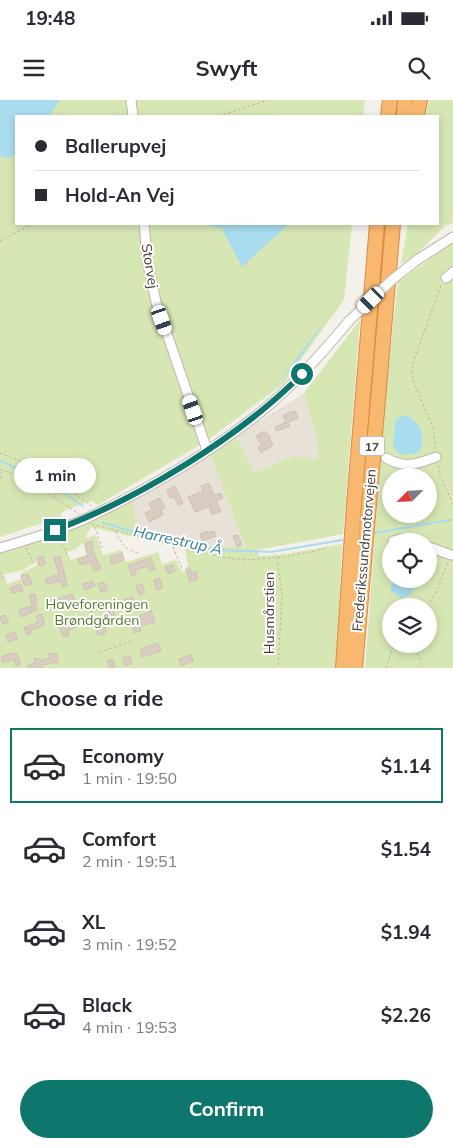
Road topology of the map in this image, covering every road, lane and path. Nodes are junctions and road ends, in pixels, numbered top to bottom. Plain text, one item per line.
1 (131, 100) edge
2 (268, 100) edge
3 (385, 100) edge
4 (390, 100) edge
5 (405, 100) edge
6 (133, 115) edge
7 (222, 115) edge
8 (387, 115) edge
9 (387, 115) edge
10 (404, 115) edge
11 (31, 225) edge
12 (144, 225) edge
13 (377, 225) edge
14 (393, 225) edge
15 (401, 225) edge
16 (453, 237) edge
17 (0, 241) edge
18 (450, 275) edge
19 (383, 327) junction
20 (207, 450) junction
21 (0, 453) edge
22 (436, 457) junction
23 (386, 458) dead end
24 (1, 469) edge
25 (0, 479) edge
26 (63, 486) junction
27 (55, 496) junction
28 (453, 504) edge
29 (98, 512) junction
30 (86, 519) junction
31 (95, 526) junction
32 (55, 530) junction
33 (114, 530) junction
34 (22, 541) junction
35 (173, 546) junction
36 (0, 548) edge
37 (102, 548) dead end
38 (324, 549) dead end
39 (437, 549) edge
40 (139, 553) dead end
41 (451, 555) joint
42 (277, 557) junction
43 (69, 558) dead end
44 (34, 563) dead end
45 (182, 568) dead end
46 (0, 572) edge
47 (3, 582) dead end
48 (432, 598) edge
49 (132, 641) dead end
50 (100, 652) dead end
51 (391, 653) edge
52 (417, 653) edge
53 (278, 668) edge
54 (343, 668) edge
55 (355, 668) edge
56 (386, 668) edge
57 (423, 668) edge

1 - 6 street
2 - 7 path
3 - 8 highway
4 - 9 highway
5 - 10 highway
11 - 17 path
12 - 20 street, Storvej
13 - 54 highway, Frederikssundmotorvejen / 17
14 - 19 highway, Frederikssundmotorvejen / 17
15 - 19 highway
16 - 20 street, bridge
18 - 22 path
19 - 55 highway, Frederikssundmotorvejen / 17
20 - 29 street
21 - 26 path
22 - 23 street
22 - 28 path
24 - 25 path
24 - 27 path
26 - 27 path
26 - 29 path
27 - 30 path
29 - 30 street
30 - 31 path
30 - 32 street
31 - 33 path
31 - 37 path
32 - 34 street
32 - 43 path
33 - 35 path
33 - 40 path
34 - 36 street
34 - 44 path
35 - 42 path
35 - 45 path
38 - 42 path
39 - 41 street
41 - 48 path
42 - 53 path, Husmårstien
46 - 47 path
49 - 50 path
51 - 56 path
52 - 57 path

